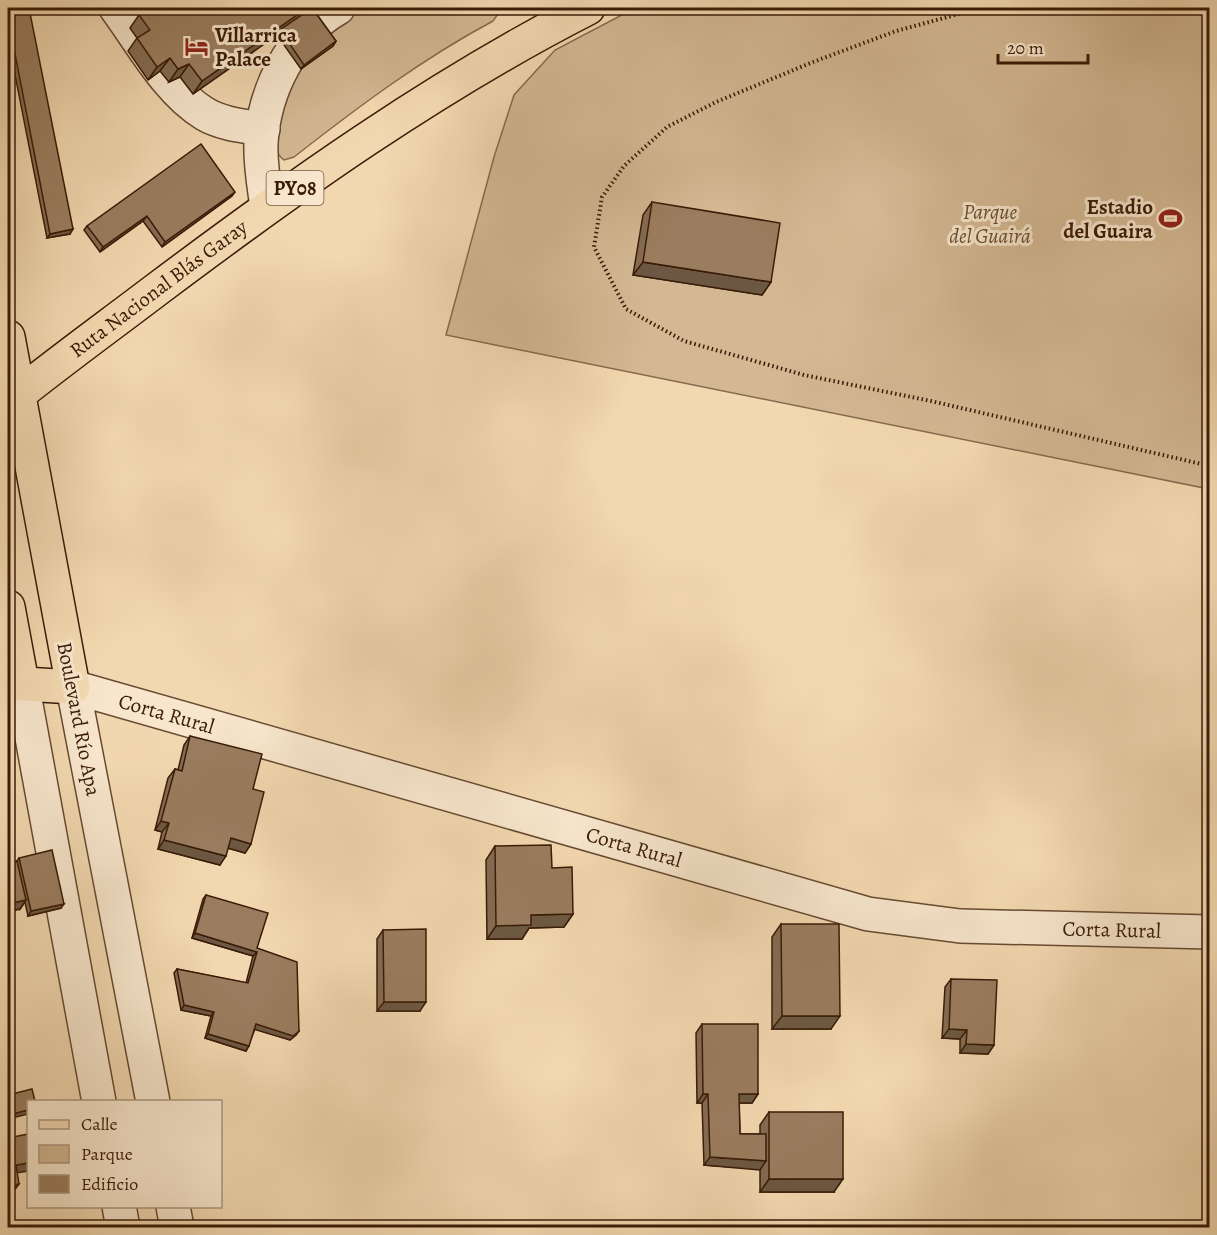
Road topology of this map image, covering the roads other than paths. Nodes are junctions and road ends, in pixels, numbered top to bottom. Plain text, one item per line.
1 (116, 8) edge
2 (338, 8) edge
3 (588, 8) edge
4 (263, 129) junction
5 (267, 207) junction
6 (8, 337) edge
7 (13, 399) edge
8 (8, 607) edge
9 (15, 683) edge
10 (73, 687) junction
11 (1209, 932) edge
12 (99, 1100) edge
13 (153, 1100) edge
14 (119, 1208) edge
15 (173, 1208) edge
16 (123, 1227) edge
17 (177, 1227) edge

1 - 4 street
2 - 4 street
3 - 5 main road, Ruta Nacional Blás Garay / PY08
4 - 5 street
5 - 7 main road, Ruta Nacional Blás Garay / PY08
6 - 7 main road, Boulevard Río Apa
7 - 10 main road, Boulevard Río Apa
8 - 9 main road
9 - 10 main road
9 - 12 street
10 - 11 street, Corta Rural
10 - 13 street, Boulevard Río Apa
14 - 16 street
15 - 17 street

